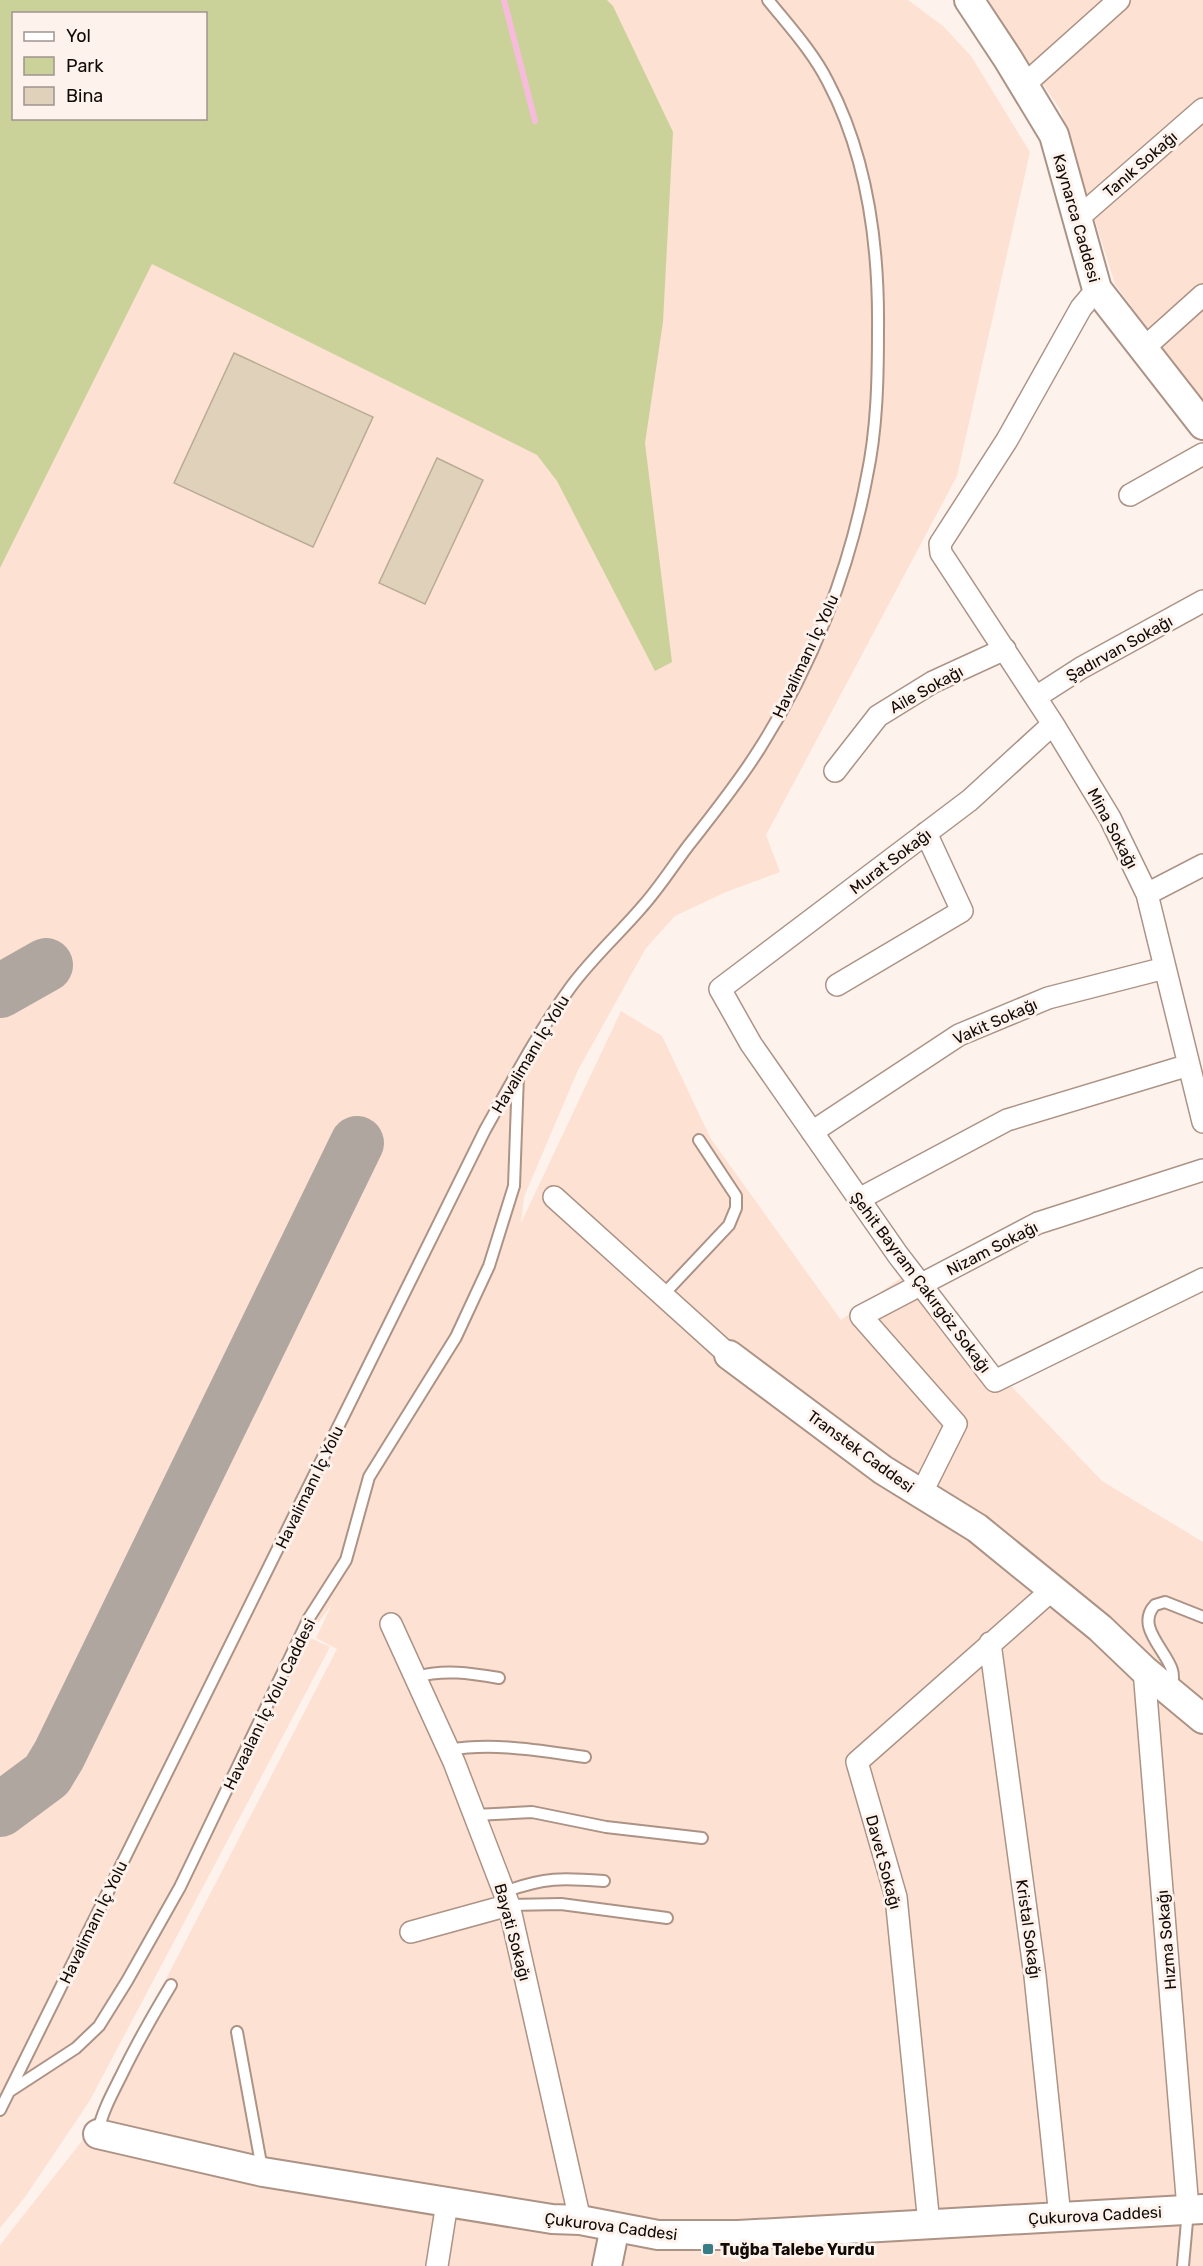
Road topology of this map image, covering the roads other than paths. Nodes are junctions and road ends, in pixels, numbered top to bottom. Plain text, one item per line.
1 (768, 0) edge
2 (1119, 0) edge
3 (971, 1) edge
4 (1024, 85) junction
5 (1203, 109) edge
6 (1077, 219) junction
7 (1097, 289) junction
8 (1203, 295) edge
9 (1144, 348) junction
10 (1203, 424) edge
11 (1203, 454) edge
12 (1130, 495) dead end
13 (1203, 601) edge
14 (1005, 649) junction
15 (1036, 697) junction
16 (1053, 724) junction
17 (835, 771) dead end
18 (926, 833) junction
19 (1203, 865) edge
20 (1147, 894) junction
21 (1165, 968) junction
22 (837, 985) dead end
23 (720, 988) joint
24 (1189, 1065) junction
25 (518, 1072) junction
26 (1203, 1122) edge
27 (812, 1132) junction
28 (699, 1140) dead end
29 (1203, 1170) edge
30 (554, 1197) dead end
31 (859, 1199) junction
32 (1203, 1279) edge
33 (921, 1285) junction
34 (663, 1295) junction
35 (729, 1355) joint
36 (921, 1494) junction
37 (1053, 1589) junction
38 (1203, 1617) edge
39 (391, 1624) dead end
40 (990, 1643) junction
41 (1144, 1670) junction
42 (415, 1677) junction
43 (499, 1678) dead end
44 (1171, 1692) junction
45 (1203, 1719) edge
46 (449, 1750) junction
47 (585, 1757) dead end
48 (475, 1815) junction
49 (702, 1838) dead end
50 (604, 1881) dead end
51 (507, 1899) junction
52 (667, 1918) dead end
53 (411, 1932) dead end
54 (171, 1985) dead end
55 (237, 2032) dead end
56 (9, 2091) junction
57 (0, 2110) edge
58 (98, 2134) joint
59 (263, 2172) junction
60 (447, 2203) junction
61 (1196, 2209) edge
62 (1060, 2217) junction
63 (580, 2220) junction
64 (928, 2224) junction
65 (615, 2227) junction
66 (436, 2266) edge
67 (606, 2266) edge
68 (1183, 2266) edge

1 - 25 lane, Havalimanı İç Yolu
2 - 4 street
3 - 4 street, Kaynarca Caddesi
4 - 6 street, Kaynarca Caddesi
5 - 6 street, Tanık Sokağı
6 - 7 street, Kaynarca Caddesi
7 - 9 street, Kaynarca Caddesi
7 - 14 street, Mina Sokağı
8 - 9 street
9 - 10 street, Kaynarca Caddesi
11 - 12 street
13 - 15 street, Şadırvan Sokağı
14 - 15 street, Mina Sokağı
14 - 17 street, Aile Sokağı
15 - 16 street, Mina Sokağı
16 - 18 street, Murat Sokağı
16 - 20 street, Mina Sokağı
18 - 22 street
18 - 23 street, Murat Sokağı
19 - 20 street
20 - 21 street, Mina Sokağı
21 - 24 street, Mina Sokağı
21 - 27 street, Vakit Sokağı
23 - 27 street, Şehit Bayram Çakırgöz Sokağı
24 - 26 street, Mina Sokağı
24 - 31 street
25 - 56 lane, Havalimanı İç Yolu
25 - 56 lane, Havaalanı İç Yolu Caddesi
27 - 31 street, Şehit Bayram Çakırgöz Sokağı
28 - 34 lane
29 - 33 street, Nizam Sokağı
30 - 34 street, Transtek Caddesi
31 - 33 street, Şehit Bayram Çakırgöz Sokağı
32 - 33 street, Şehit Bayram Çakırgöz Sokağı
33 - 36 street, Nizam Sokağı
34 - 35 street, Transtek Caddesi
35 - 36 street, Transtek Caddesi
36 - 37 street, Transtek Caddesi
37 - 40 street, Davet Sokağı
37 - 41 street, Transtek Caddesi
38 - 44 lane
39 - 42 street, Bayati Sokağı
40 - 62 street, Kristal Sokağı
40 - 64 street, Davet Sokağı
41 - 44 street, Transtek Caddesi
41 - 61 street, Hızma Sokağı
42 - 43 lane
42 - 46 street, Bayati Sokağı
44 - 45 street, Transtek Caddesi
46 - 47 lane
46 - 48 street, Bayati Sokağı
48 - 49 lane
48 - 51 street, Bayati Sokağı
50 - 51 lane
51 - 52 lane
51 - 53 street
51 - 63 street, Bayati Sokağı
54 - 58 lane
55 - 59 lane
56 - 57 lane, Havalimanı İç Yolu
58 - 59 street, Çukurova Caddesi
59 - 60 street, Çukurova Caddesi
60 - 63 street, Çukurova Caddesi
60 - 66 street
61 - 62 street, Çukurova Caddesi
61 - 68 lane
62 - 64 street, Çukurova Caddesi
63 - 65 street, Çukurova Caddesi
64 - 65 street, Çukurova Caddesi
65 - 67 street

